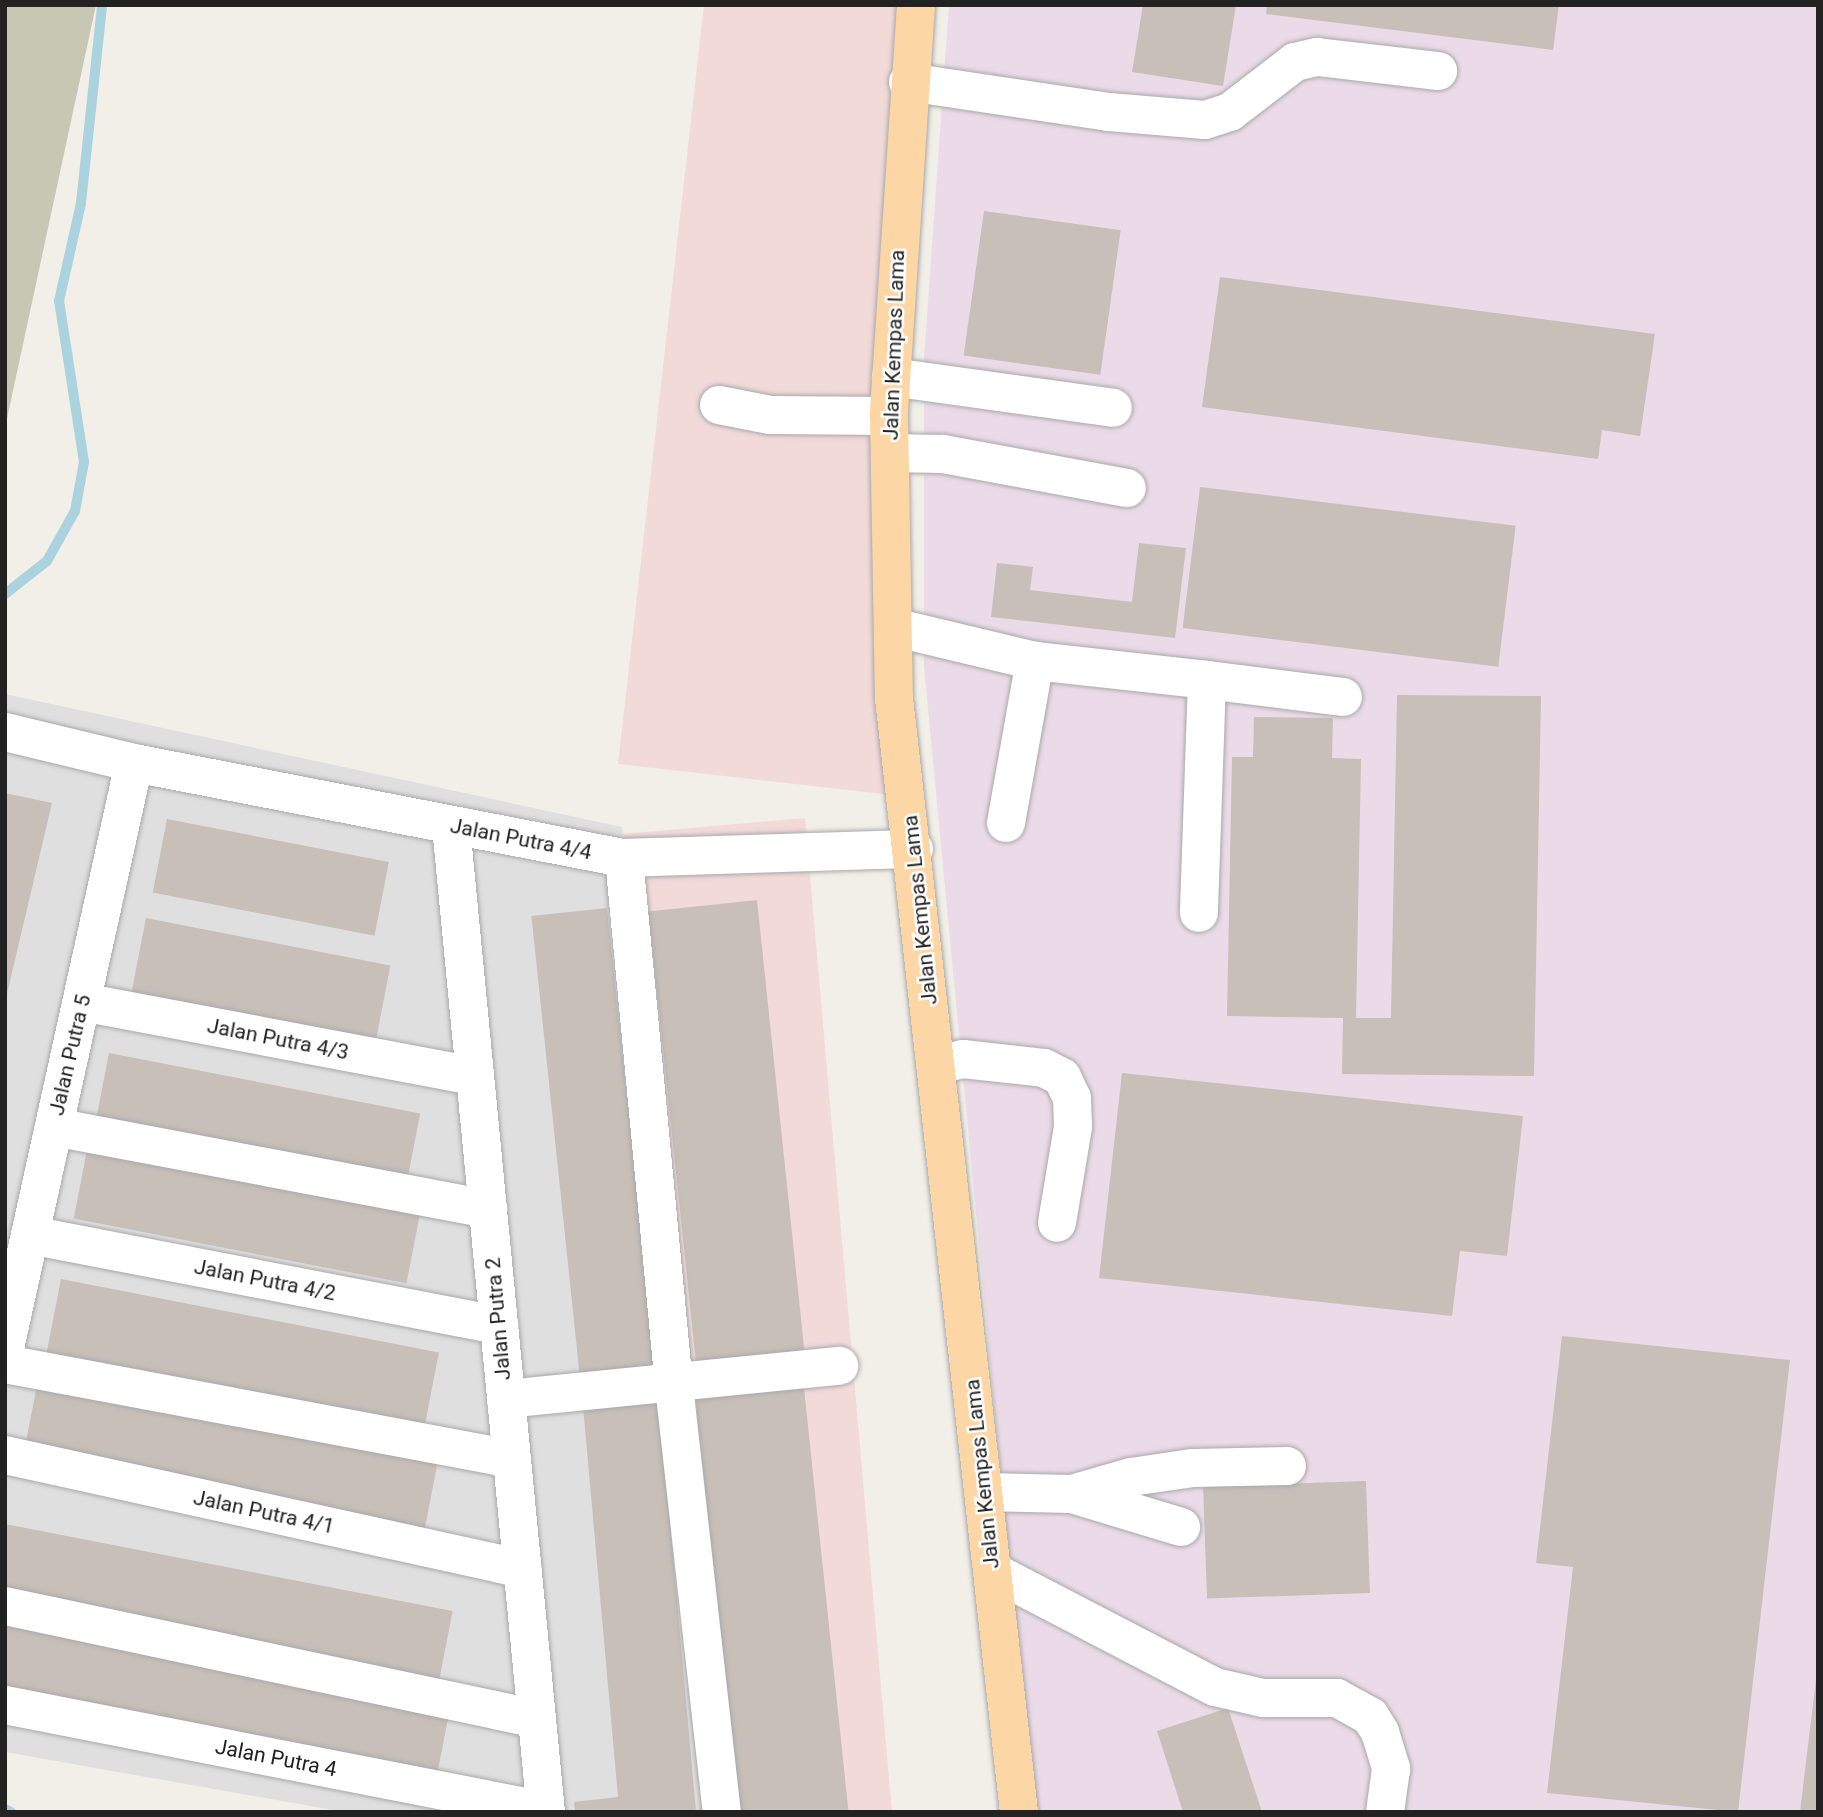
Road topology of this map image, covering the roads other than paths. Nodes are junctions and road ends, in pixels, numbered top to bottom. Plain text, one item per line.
1 (916, 5) edge
2 (1438, 71) dead end
3 (908, 82) junction
4 (891, 377) junction
5 (719, 405) dead end
6 (1113, 408) dead end
7 (889, 434) junction
8 (1127, 488) dead end
9 (893, 627) junction
10 (1035, 661) junction
11 (1207, 680) junction
12 (1343, 697) dead end
13 (5, 732) edge
14 (134, 763) junction
15 (1006, 823) dead end
16 (451, 826) junction
17 (914, 849) junction
18 (624, 858) junction
19 (1199, 913) dead end
20 (82, 1002) junction
21 (937, 1065) junction
22 (475, 1076) junction
23 (54, 1127) junction
24 (488, 1209) junction
25 (1057, 1223) dead end
26 (30, 1235) junction
27 (10, 1308) edge
28 (499, 1325) junction
29 (5, 1348) edge
30 (5, 1364) edge
31 (839, 1366) dead end
32 (674, 1386) junction
33 (506, 1399) junction
34 (5, 1455) edge
35 (512, 1460) junction
36 (1287, 1466) dead end
37 (984, 1492) junction
38 (1072, 1494) junction
39 (1181, 1527) dead end
40 (523, 1569) junction
41 (992, 1570) junction
42 (5, 1606) edge
43 (5, 1705) edge
44 (537, 1719) junction
45 (546, 1812) edge
46 (723, 1812) edge
47 (1019, 1812) edge
48 (1385, 1812) edge

1 - 3 main road, Jalan Kempas Lama
2 - 3 street
3 - 4 main road, Jalan Kempas Lama
4 - 6 street
4 - 7 main road, Jalan Kempas Lama
5 - 7 street
7 - 8 street
7 - 9 main road, Jalan Kempas Lama
9 - 10 street
9 - 17 main road, Jalan Kempas Lama
10 - 11 street
10 - 15 street
11 - 12 street
11 - 19 street
13 - 14 street, Jalan Putra 4/4
14 - 16 street, Jalan Putra 4/4
14 - 20 street, Jalan Putra 5
16 - 18 street, Jalan Putra 4/4
16 - 22 street, Jalan Putra 2
17 - 18 street, Jalan Putra 4/4
17 - 21 main road, Jalan Kempas Lama
18 - 32 street
20 - 22 street, Jalan Putra 4/3
20 - 23 street, Jalan Putra 5
21 - 25 street
21 - 37 main road, Jalan Kempas Lama
22 - 24 street, Jalan Putra 2
23 - 24 street
23 - 26 street, Jalan Putra 5
24 - 28 street, Jalan Putra 2
26 - 27 street, Jalan Putra 5
26 - 28 street, Jalan Putra 4/2
27 - 29 street, Jalan Putra 5
28 - 33 street, Jalan Putra 2
30 - 35 street
31 - 32 street
32 - 33 street
32 - 46 street
33 - 35 street, Jalan Putra 2
34 - 40 street, Jalan Putra 4/1
35 - 40 street, Jalan Putra 2
36 - 38 street
37 - 38 street
37 - 41 main road, Jalan Kempas Lama
38 - 39 street
40 - 44 street, Jalan Putra 2
41 - 47 main road, Jalan Kempas Lama
41 - 48 street
42 - 44 street
43 - 45 street, Jalan Putra 4
44 - 45 street, Jalan Putra 2

